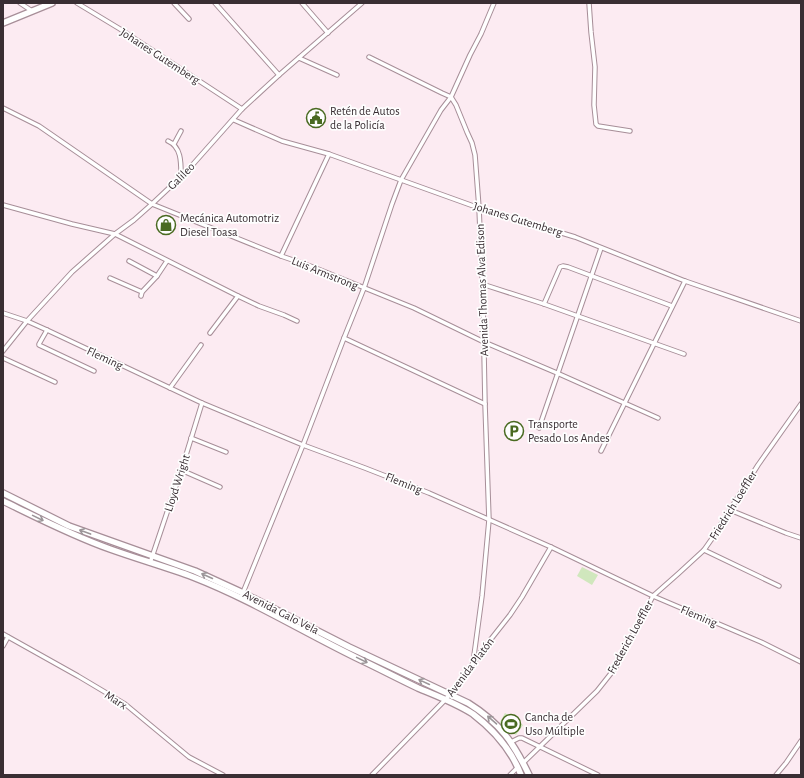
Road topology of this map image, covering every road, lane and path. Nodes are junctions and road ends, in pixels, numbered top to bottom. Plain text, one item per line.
1 (20, 3) edge
2 (52, 3) edge
3 (77, 3) edge
4 (174, 3) edge
5 (215, 3) edge
6 (302, 3) edge
7 (362, 3) edge
8 (494, 3) edge
9 (589, 3) edge
10 (32, 11) junction
11 (189, 19) dead end
12 (3, 23) edge
13 (328, 33) junction
14 (369, 57) dead end
15 (299, 58) junction
16 (279, 75) junction
17 (337, 75) dead end
18 (451, 96) junction
19 (3, 108) edge
20 (242, 109) junction
21 (234, 120) junction
22 (181, 131) dead end
23 (630, 131) dead end
24 (168, 141) dead end
25 (174, 144) junction
26 (329, 154) junction
27 (181, 177) junction
28 (401, 180) junction
29 (152, 204) junction
30 (3, 205) edge
31 (479, 208) junction
32 (115, 234) junction
33 (601, 248) junction
34 (281, 256) junction
35 (167, 260) junction
36 (129, 261) dead end
37 (156, 276) junction
38 (591, 276) junction
39 (110, 278) dead end
40 (685, 281) junction
41 (482, 284) junction
42 (364, 288) junction
43 (238, 296) junction
44 (544, 304) junction
45 (672, 306) junction
46 (3, 313) edge
47 (577, 316) junction
48 (27, 321) junction
49 (801, 321) edge
50 (297, 322) dead end
51 (47, 330) junction
52 (210, 333) dead end
53 (344, 338) junction
54 (484, 342) junction
55 (654, 344) junction
56 (201, 345) dead end
57 (3, 351) edge
58 (684, 354) dead end
59 (3, 358) edge
60 (94, 371) dead end
61 (557, 373) junction
62 (55, 382) dead end
63 (170, 388) junction
64 (202, 403) junction
65 (624, 403) junction
66 (484, 404) junction
67 (801, 404) edge
68 (658, 418) dead end
69 (539, 428) dead end
70 (192, 438) junction
71 (303, 445) junction
72 (601, 451) dead end
73 (226, 452) dead end
74 (181, 470) junction
75 (220, 487) dead end
76 (3, 493) edge
77 (3, 501) edge
78 (730, 510) junction
79 (489, 520) junction
80 (69, 526) junction
81 (66, 532) junction
82 (801, 538) edge
83 (551, 547) junction
84 (704, 550) junction
85 (152, 556) junction
86 (150, 563) junction
87 (779, 586) dead end
88 (242, 595) junction
89 (653, 596) junction
90 (3, 634) edge
91 (8, 637) junction
92 (3, 646) edge
93 (349, 646) junction
94 (346, 652) junction
95 (801, 662) edge
96 (473, 663) junction
97 (450, 694) junction
98 (445, 700) junction
99 (801, 740) edge
100 (511, 742) junction
101 (540, 746) junction
102 (523, 763) junction
103 (518, 767) junction
104 (214, 771) junction
105 (210, 775) edge
106 (223, 775) edge
107 (372, 775) edge
108 (510, 775) edge
109 (521, 775) edge
110 (529, 775) edge
111 (598, 775) edge
112 (776, 775) edge

1 - 10 street
2 - 10 main road
3 - 20 street, Johanes Gutemberg
4 - 11 street
5 - 16 street
6 - 13 street
7 - 13 street, Galileo
8 - 18 street
9 - 23 street
10 - 12 main road
13 - 15 street, Galileo
14 - 18 street
15 - 16 street, Galileo
15 - 17 street
16 - 20 street, Galileo
18 - 28 street
18 - 31 street, Avenida Thomas Alva Edison
19 - 29 street, Luis Armstrong
20 - 21 street, Galileo
21 - 26 street, Johanes Gutemberg
21 - 27 street, Galileo
22 - 25 street
24 - 25 street
25 - 27 street
26 - 28 street, Johanes Gutemberg
26 - 34 street
27 - 29 street, Galileo
28 - 31 street, Johanes Gutemberg
28 - 42 street
29 - 32 street, Galileo
29 - 34 street, Luis Armstrong
30 - 32 street
31 - 33 street, Johanes Gutemberg
31 - 41 street, Avenida Thomas Alva Edison
32 - 35 street
32 - 48 street, Galileo
33 - 38 street
33 - 40 street, Johanes Gutemberg
34 - 42 street, Luis Armstrong
35 - 37 street
35 - 43 street
36 - 37 street
37 - 39 street
38 - 44 street
38 - 45 street
38 - 47 street
40 - 45 street
40 - 49 street, Johanes Gutemberg
41 - 44 street
41 - 54 street, Avenida Thomas Alva Edison
42 - 53 street
42 - 54 street, Luis Armstrong
43 - 50 street
43 - 52 street
44 - 47 street
45 - 55 street
46 - 48 street, Fleming
47 - 55 street
47 - 61 street
48 - 51 street, Fleming
48 - 57 street, Galileo
51 - 60 street
51 - 63 street, Fleming
53 - 66 street
53 - 71 street
54 - 61 street, Luis Armstrong
54 - 66 street, Avenida Thomas Alva Edison
55 - 58 street
55 - 65 street
56 - 63 street
59 - 62 street
61 - 65 street, Luis Armstrong
61 - 69 street
63 - 64 street, Fleming
64 - 70 street, Lloyd Wright
64 - 71 street, Fleming
65 - 68 street, Luis Armstrong
65 - 72 street
66 - 79 street, Avenida Thomas Alva Edison
67 - 78 street, Friedrich Loeffler
70 - 73 street
70 - 74 street, Lloyd Wright
71 - 79 street, Fleming
71 - 88 street
74 - 75 street
74 - 85 street, Lloyd Wright
76 - 80 main road, Avenida Galo Vela
77 -> 81 main road, Avenida Galo Vela
78 - 82 street
78 - 84 street, Friedrich Loeffler
79 - 83 street, Fleming
79 - 96 street, Avenida Thomas Alva Edison
80 - 81 main road
85 -> 80 main road, Avenida Galo Vela
81 - 86 main road, Avenida Galo Vela
83 - 89 street, Fleming
83 - 96 street, Avenida Platón
84 - 87 street
84 - 89 street, Friedrich Loeffler
85 - 86 street, Lloyd Wright
88 -> 85 main road, Avenida Galo Vela
86 - 88 main road, Avenida Galo Vela
88 - 93 main road, Avenida Galo Vela
88 - 94 main road, Avenida Galo Vela
89 - 95 street, Fleming
89 - 101 street, Frederich Loeffler
90 - 91 street, Marx
91 - 92 street
91 - 104 street, Marx
93 - 94 main road
97 -> 93 main road, Avenida Galo Vela
94 -> 98 main road, Avenida Galo Vela
96 - 97 street, Avenida Platón
97 - 98 street, Avenida Platón
100 -> 97 main road, Avenida Galo Vela
98 - 103 main road, Avenida Galo Vela
98 - 107 street, Avenida Platón
99 - 112 street
100 - 101 street
100 - 102 main road, Avenida Galo Vela
101 - 102 street, Frederich Loeffler
101 - 111 street
102 - 110 main road, Avenida Galo Vela
103 - 108 street
103 - 109 main road, Avenida Galo Vela
104 - 105 street
104 - 106 street, Marx

